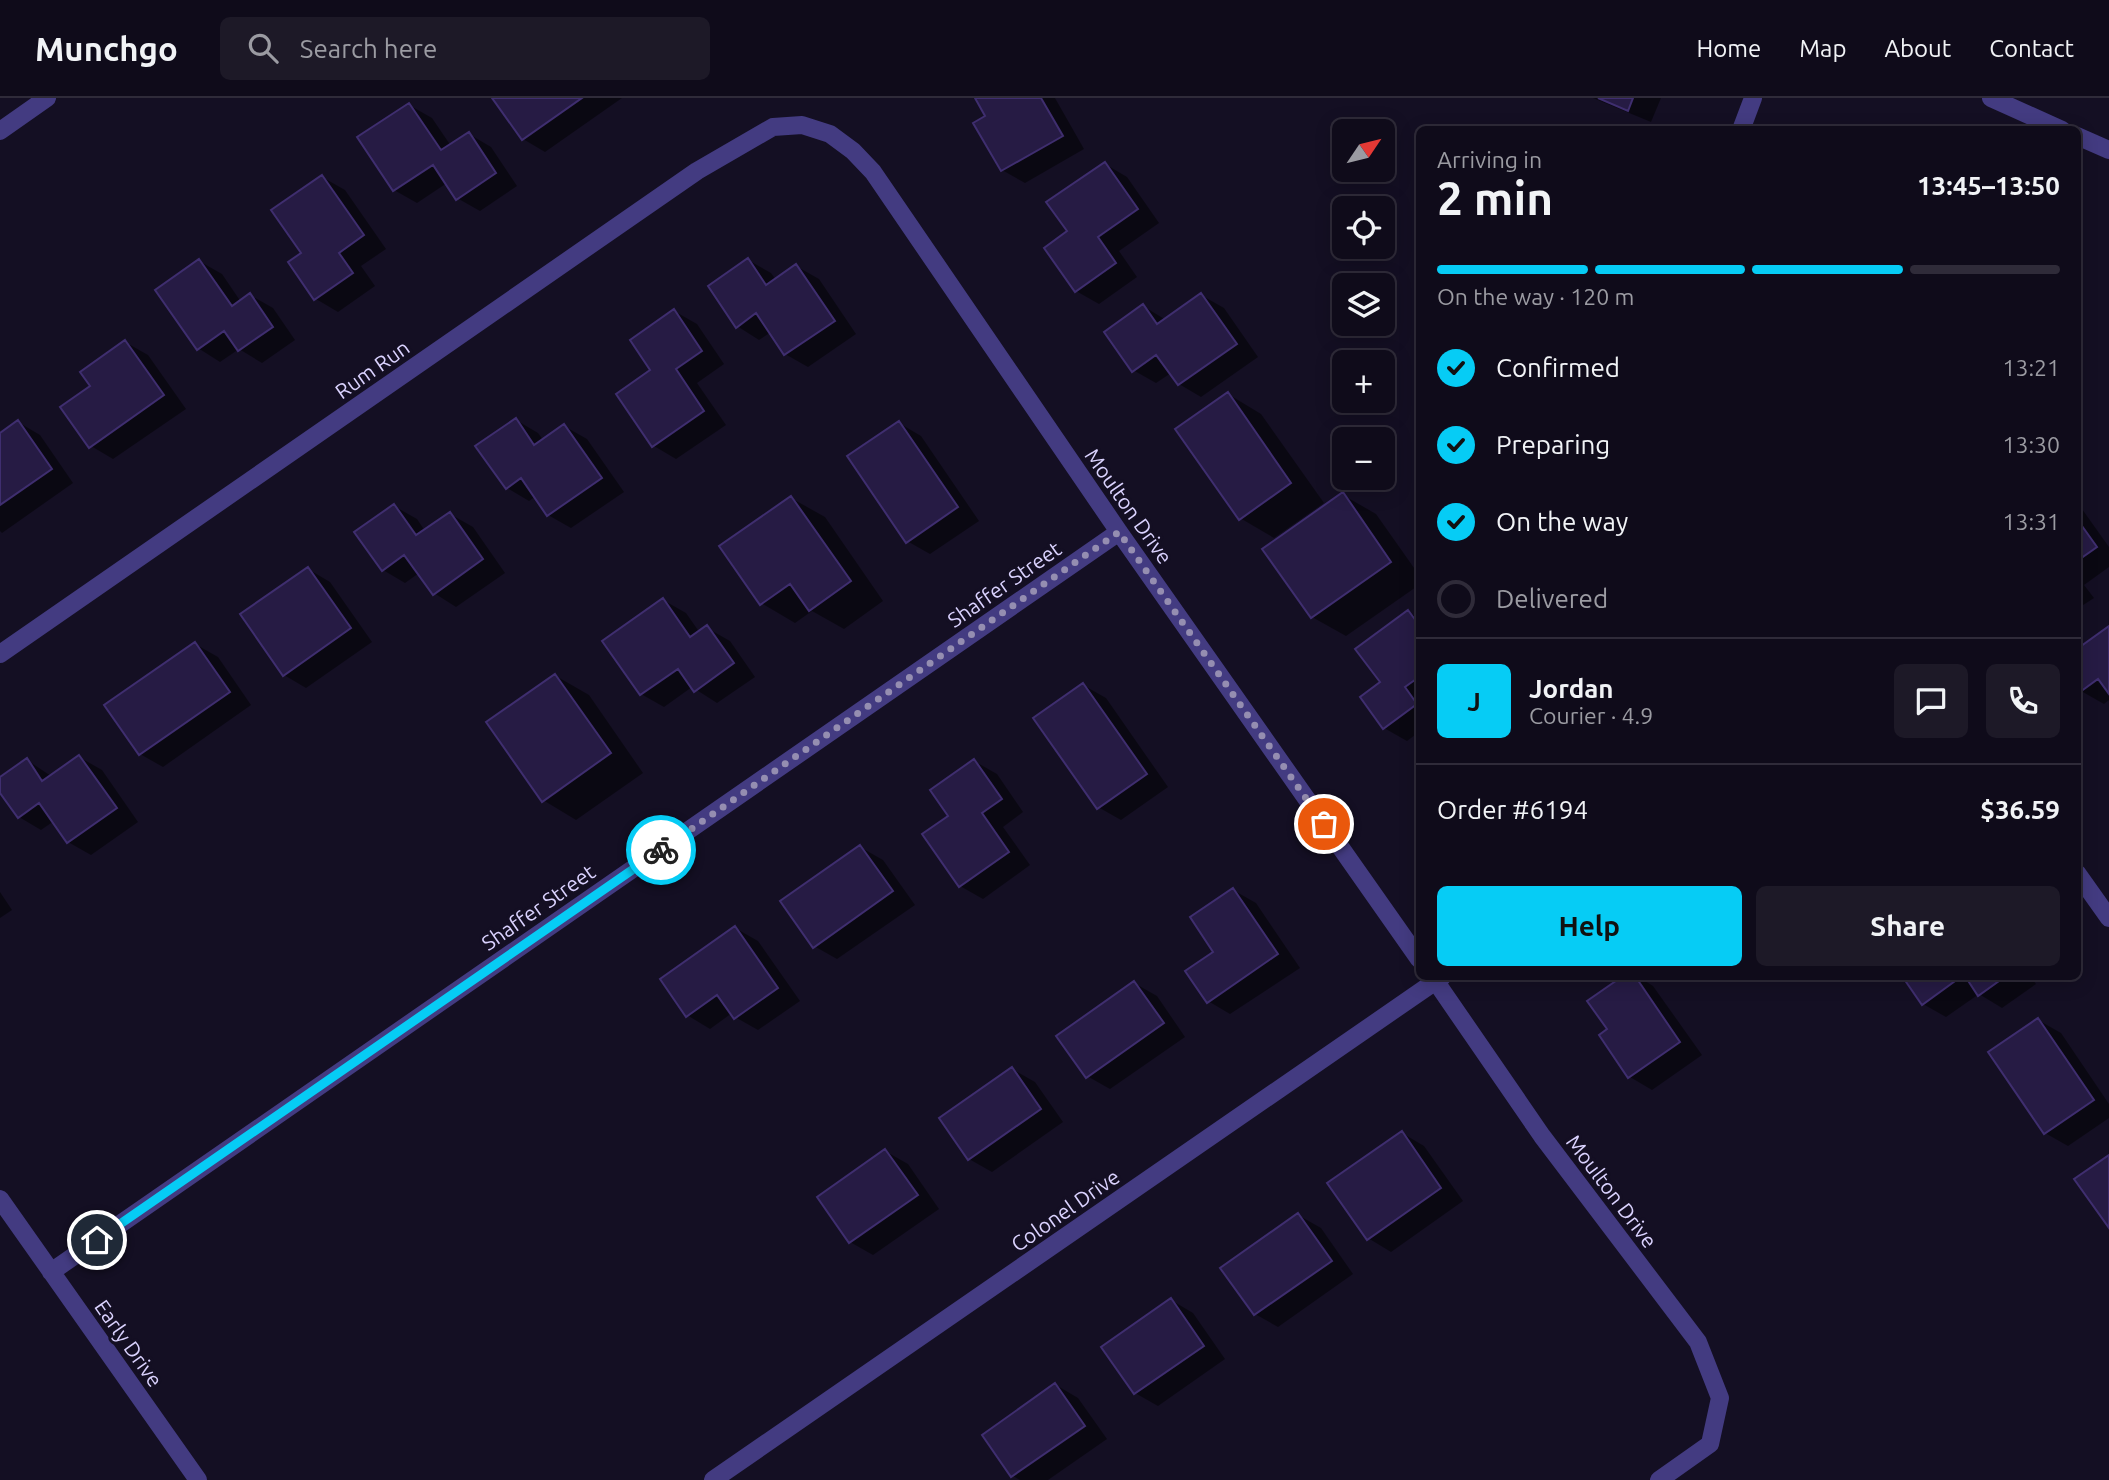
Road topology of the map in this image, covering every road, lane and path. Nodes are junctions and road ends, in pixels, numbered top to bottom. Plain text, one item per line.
1 (47, 98) edge
2 (1753, 98) edge
3 (1991, 98) edge
4 (1742, 126) edge
5 (2053, 126) edge
6 (773, 127) joint
7 (0, 131) edge
8 (2081, 138) edge
9 (2109, 150) edge
10 (1119, 532) junction
11 (0, 654) edge
12 (2081, 879) edge
13 (2109, 918) edge
14 (1416, 955) edge
15 (1434, 980) edge
16 (1438, 980) edge
17 (0, 1199) edge
18 (51, 1272) junction
19 (198, 1480) edge
20 (713, 1480) edge
21 (1659, 1480) edge

1 - 7 street
2 - 4 street
3 - 5 street
6 - 10 street, Moulton Drive
6 - 11 street, Rum Run
8 - 9 street
10 - 14 street, Moulton Drive
10 - 18 street, Shaffer Street
12 - 13 street
15 - 20 street, Colonel Drive
16 - 21 street, Moulton Drive
17 - 18 street, Early Drive
18 - 19 street, Early Drive

